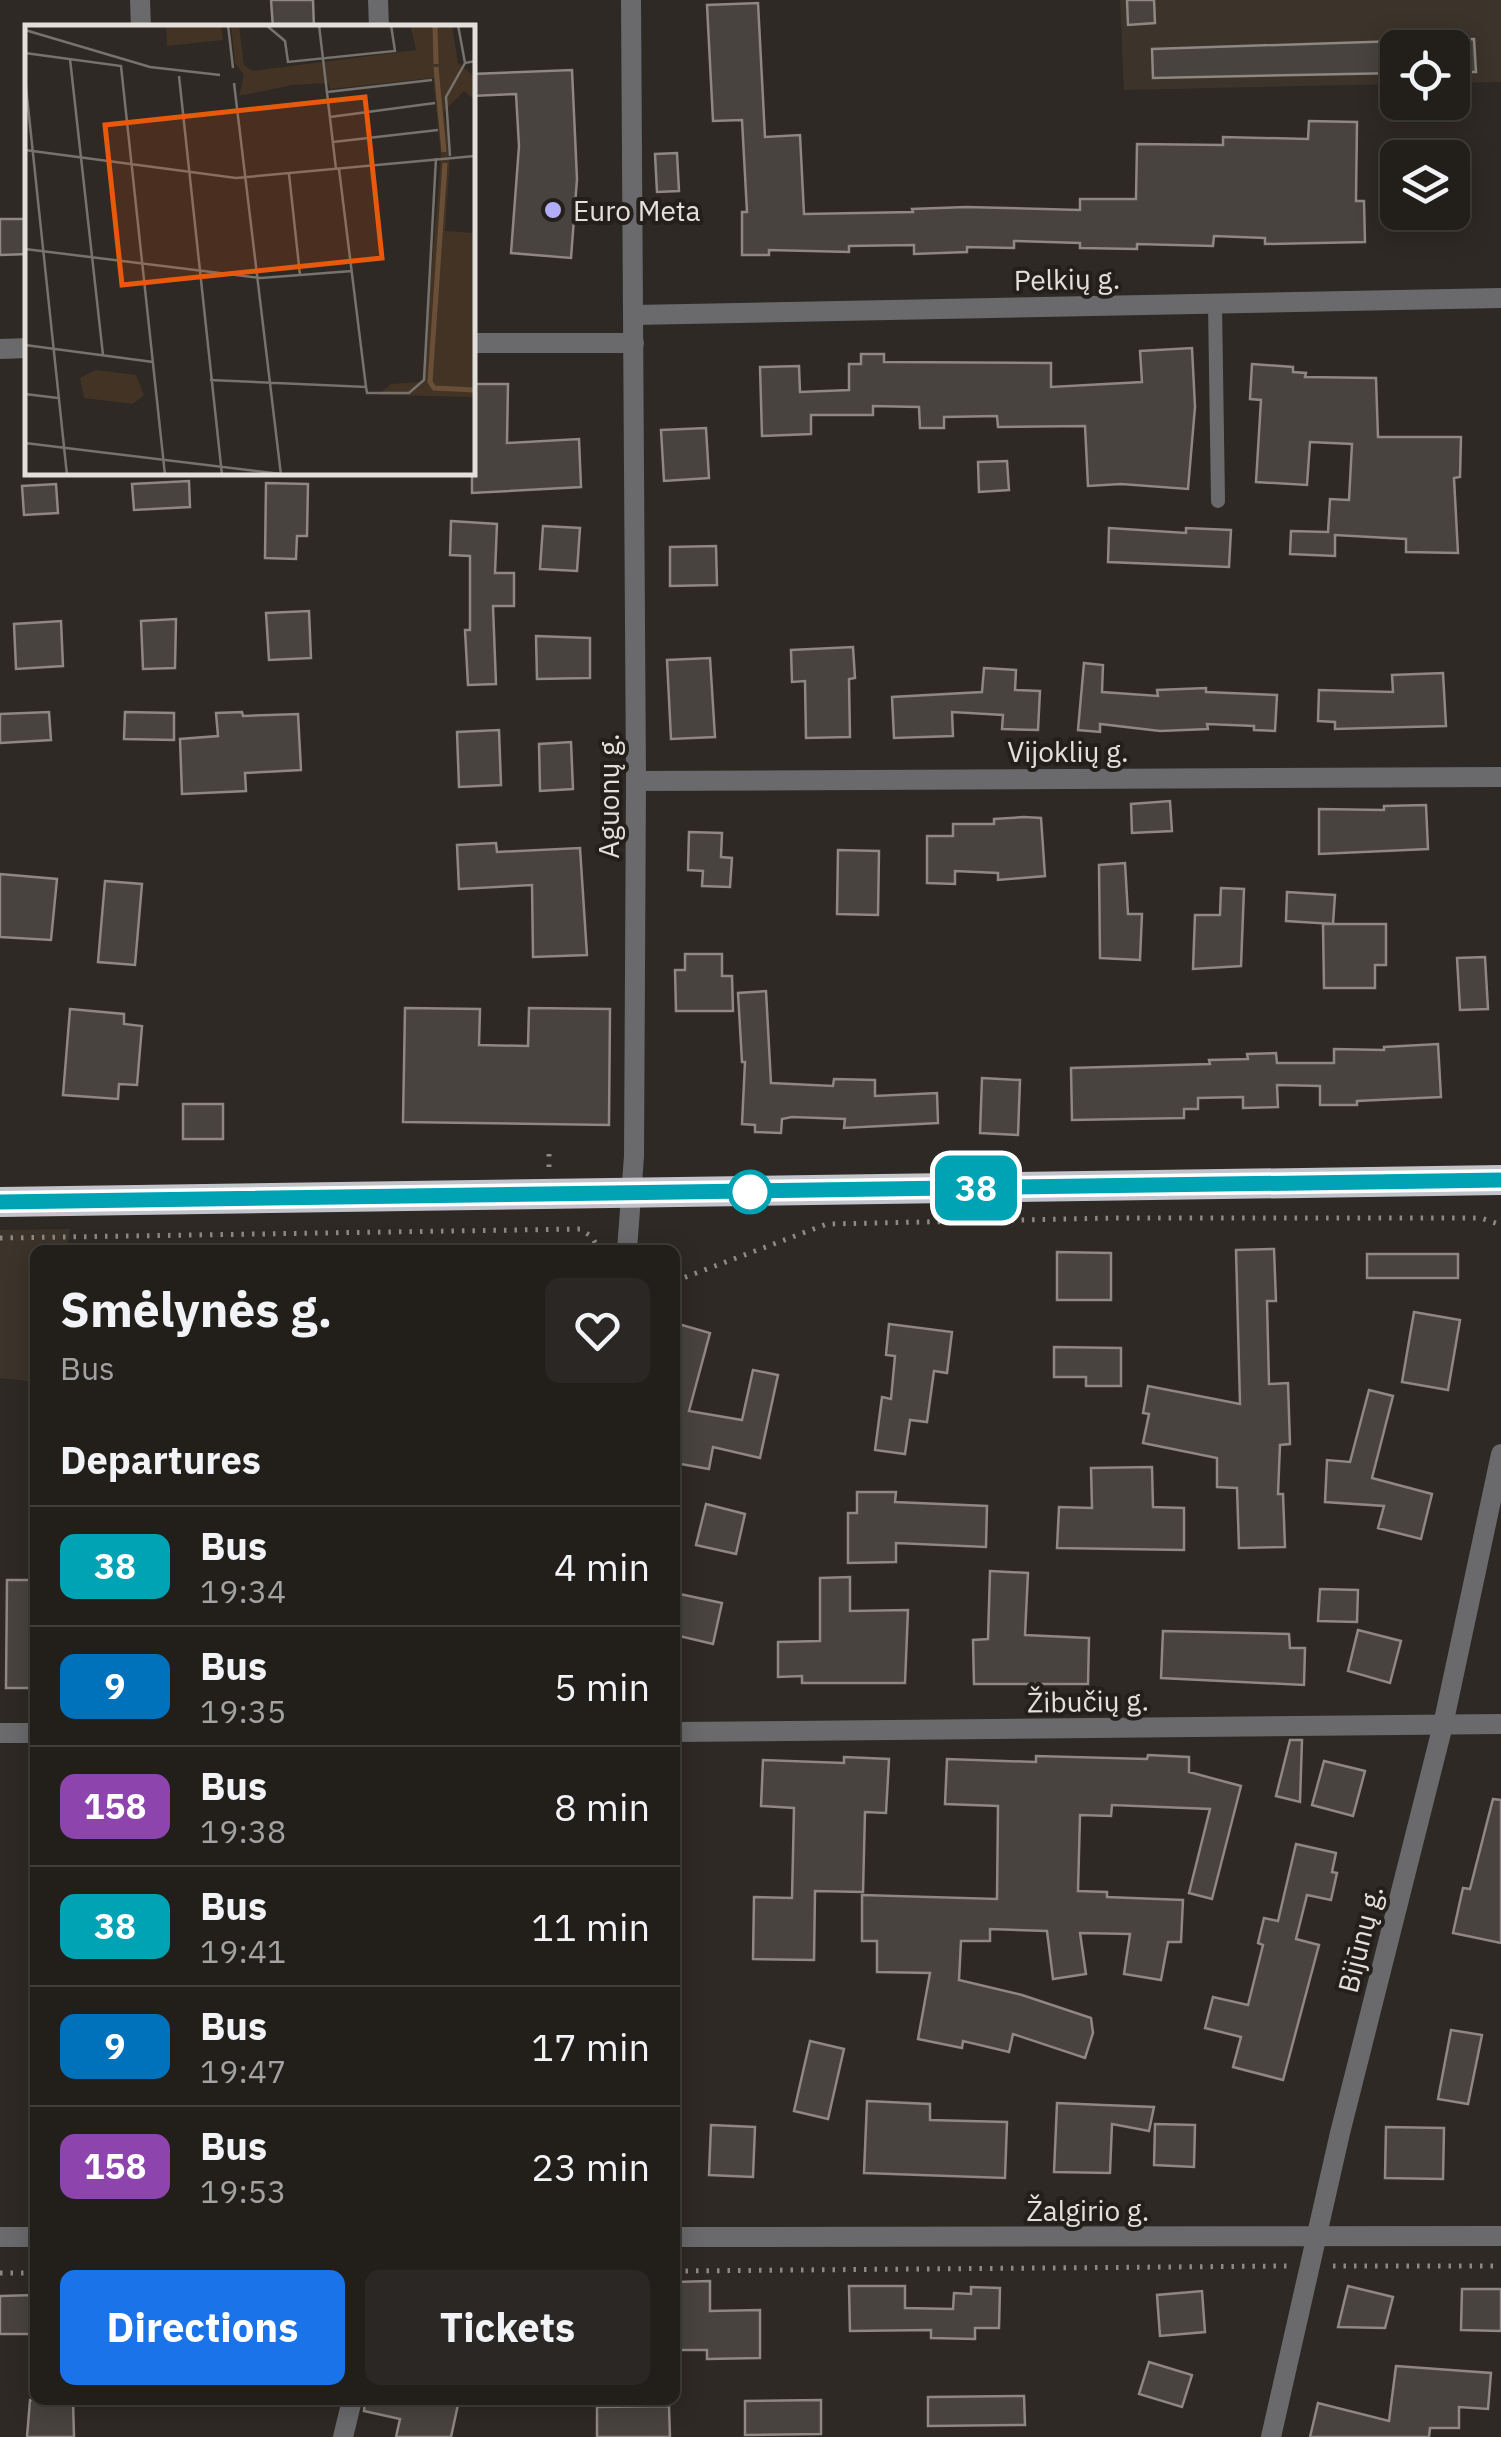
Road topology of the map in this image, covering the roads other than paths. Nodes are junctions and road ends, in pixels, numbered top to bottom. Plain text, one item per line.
1 (631, 0) edge
2 (1501, 298) edge
3 (1215, 304) junction
4 (634, 315) junction
5 (634, 342) junction
6 (475, 343) edge
7 (25, 348) edge
8 (0, 349) edge
9 (1218, 501) dead end
10 (1501, 777) edge
11 (636, 781) junction
12 (1501, 1180) edge
13 (632, 1194) junction
14 (0, 1202) edge
15 (627, 1245) edge
16 (1501, 1454) edge
17 (1501, 1724) edge
18 (1443, 1725) junction
19 (680, 1732) edge
20 (0, 1733) edge
21 (30, 1733) edge
22 (1501, 2236) edge
23 (0, 2237) edge
24 (30, 2237) edge
25 (680, 2237) edge
26 (1316, 2238) junction
27 (351, 2405) edge
28 (343, 2437) edge
29 (1271, 2437) edge

1 - 4 street, Aguonų g.
2 - 3 street, Pelkių g.
3 - 4 street, Pelkių g.
3 - 9 lane
4 - 5 street, Aguonų g.
5 - 6 street
5 - 11 street, Aguonų g.
7 - 8 street
10 - 11 street, Vijoklių g.
11 - 13 street, Aguonų g.
12 - 13 highway
13 - 14 highway
13 - 15 street, Aguonų g.
16 - 18 street, Bijūnų g.
17 - 18 street, Žibučių g.
18 - 19 street, Žibučių g.
18 - 26 street, Bijūnų g.
20 - 21 street
22 - 26 street, Žalgirio g.
23 - 24 street
25 - 26 street, Žalgirio g.
26 - 29 street, Bijūnų g.
27 - 28 street

